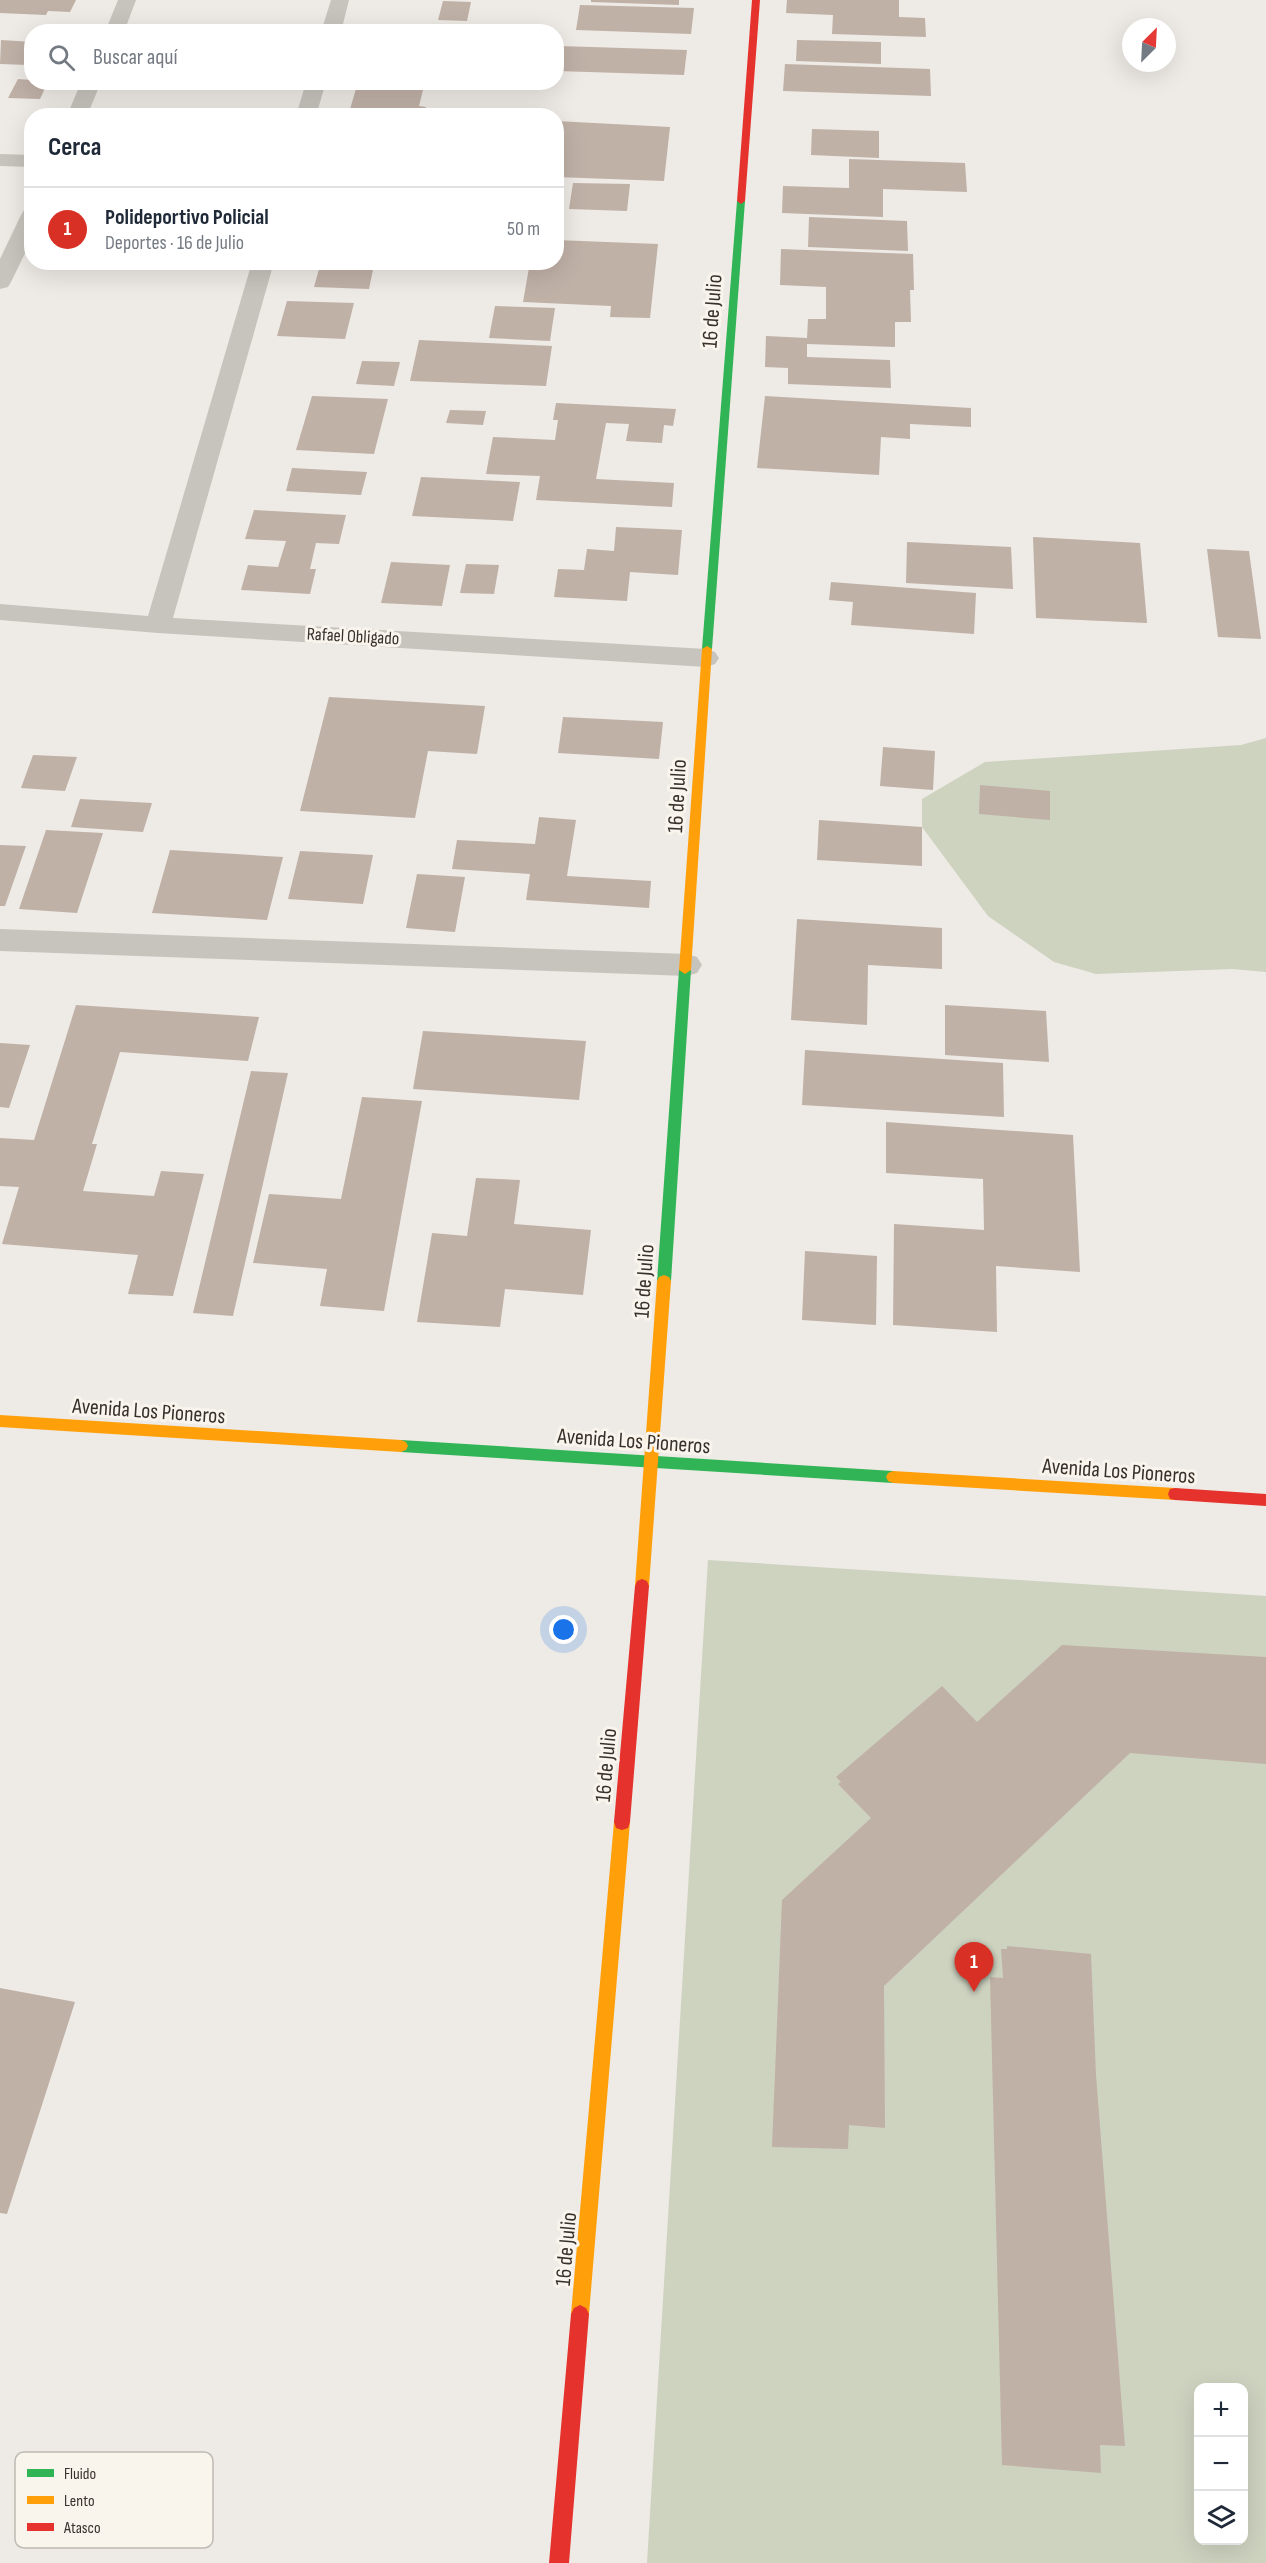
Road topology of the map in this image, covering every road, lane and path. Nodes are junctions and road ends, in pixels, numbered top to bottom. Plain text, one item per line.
1 (128, 0) edge
2 (340, 0) edge
3 (756, 0) edge
4 (118, 24) edge
5 (333, 24) edge
6 (87, 90) edge
7 (314, 90) edge
8 (80, 108) edge
9 (308, 108) edge
10 (0, 159) edge
11 (24, 160) edge
12 (24, 232) edge
13 (261, 270) edge
14 (0, 282) edge
15 (0, 612) edge
16 (158, 625) junction
17 (706, 658) junction
18 (0, 940) edge
19 (687, 965) junction
20 (0, 1421) edge
21 (652, 1462) junction
22 (1266, 1500) edge
23 (560, 2563) edge

1 - 4 street
2 - 5 street
3 - 17 street, 16 de Julio
6 - 8 street
7 - 9 street
10 - 11 street
12 - 14 street
13 - 16 street
15 - 16 street, Rafael Obligado
16 - 17 street, Rafael Obligado
17 - 19 street, 16 de Julio
18 - 19 street
19 - 21 street, 16 de Julio
20 - 21 street, Avenida Los Pioneros
21 - 22 street, Avenida Los Pioneros
21 - 23 street, 16 de Julio

